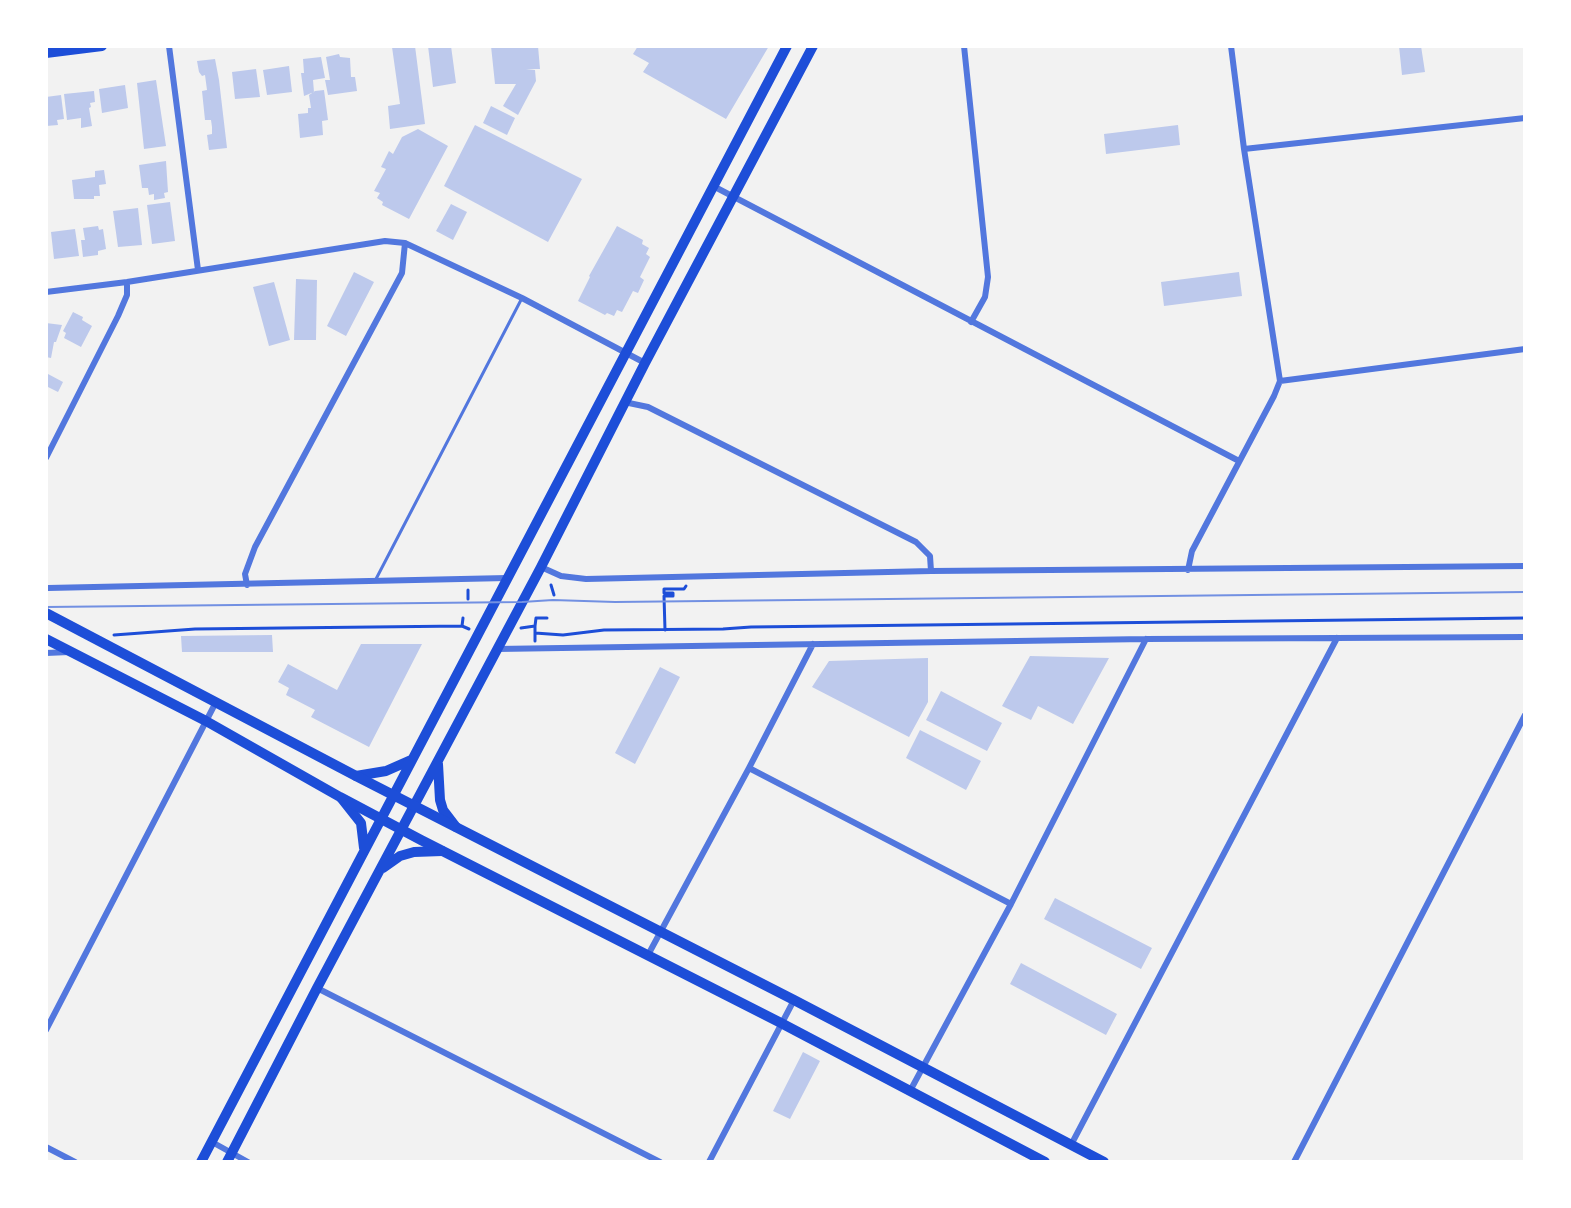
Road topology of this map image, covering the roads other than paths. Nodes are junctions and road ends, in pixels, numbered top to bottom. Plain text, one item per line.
1 (102, 46) edge
2 (169, 46) edge
3 (787, 46) edge
4 (813, 46) edge
5 (964, 46) edge
6 (1231, 46) edge
7 (46, 53) edge
8 (1525, 118) edge
9 (1244, 149) junction
10 (713, 186) junction
11 (733, 197) junction
12 (405, 243) junction
13 (198, 270) junction
14 (127, 282) junction
15 (46, 292) edge
16 (522, 298) junction
17 (971, 322) junction
18 (1525, 349) edge
19 (625, 352) junction
20 (645, 363) junction
21 (1280, 381) junction
22 (624, 402) junction
23 (46, 458) edge
24 (1239, 461) junction
25 (1525, 566) edge
26 (541, 567) junction
27 (1188, 570) junction
28 (931, 571) junction
29 (507, 578) junction
30 (376, 580) junction
31 (247, 585) junction
32 (48, 588) dead end
33 (46, 613) edge
34 (1525, 637) edge
35 (1337, 638) junction
36 (46, 639) edge
37 (1146, 639) junction
38 (813, 644) junction
39 (496, 649) junction
40 (73, 651) junction
41 (46, 653) edge
42 (216, 702) junction
43 (1525, 715) edge
44 (206, 721) junction
45 (413, 759) junction
46 (438, 762) junction
47 (749, 768) junction
48 (356, 776) junction
49 (394, 795) junction
50 (340, 797) junction
51 (414, 806) junction
52 (381, 819) junction
53 (456, 827) junction
54 (402, 830) junction
55 (365, 850) junction
56 (442, 851) junction
57 (382, 869) junction
58 (1011, 904) junction
59 (661, 931) junction
60 (648, 955) junction
61 (317, 988) junction
62 (794, 1000) junction
63 (781, 1023) junction
64 (46, 1030) edge
65 (922, 1068) junction
66 (910, 1091) junction
67 (212, 1142) junction
68 (1071, 1145) junction
69 (46, 1147) edge
70 (230, 1158) edge
71 (1042, 1161) edge
72 (75, 1162) edge
73 (201, 1162) edge
74 (248, 1162) edge
75 (660, 1162) edge
76 (709, 1162) edge
77 (1104, 1162) edge
78 (1294, 1162) edge

1 - 7 main road
2 - 13 street
3 - 10 main road
4 - 11 main road
5 - 17 street
6 - 9 street
8 - 9 street
9 - 21 street
10 - 11 street
10 - 19 main road
11 - 17 street
11 - 20 main road
12 - 13 street
12 - 16 street
12 - 31 street
13 - 14 street
14 - 15 street
14 - 23 street
16 - 19 street
16 - 30 lane
17 - 24 street
18 - 21 street
19 - 20 street
19 - 29 main road
20 - 22 main road
21 - 24 street
22 - 26 main road
22 - 28 street
24 - 27 street
25 - 27 street
26 - 28 street
26 - 39 main road
27 - 28 street
29 - 30 street
29 - 45 main road
30 - 31 street
31 - 32 street
33 - 42 main road
34 - 35 street
35 - 37 street
35 - 68 street
36 - 40 main road
37 - 38 street
37 - 58 street
38 - 39 street
38 - 47 street
39 - 46 main road
40 - 41 street
40 - 44 main road
42 - 44 street
42 - 48 main road
43 - 78 street
44 - 50 main road
44 - 64 street
45 - 48 main road
45 - 49 main road
46 - 51 main road
46 - 53 main road
47 - 58 street
47 - 59 street
48 - 49 main road
49 - 51 main road
49 - 52 main road
50 - 52 main road
50 - 55 main road
51 - 53 main road
51 - 54 main road
52 - 54 main road
52 - 55 main road
53 - 59 main road
54 - 56 main road
54 - 57 main road
55 - 67 main road
56 - 57 main road
56 - 60 main road
57 - 61 main road
58 - 65 street
59 - 60 street
59 - 62 main road
60 - 63 main road
61 - 70 main road
61 - 75 street
62 - 63 street
62 - 65 main road
63 - 66 main road
63 - 76 street
65 - 66 street
65 - 68 main road
66 - 71 main road
67 - 70 street
67 - 73 main road
68 - 77 main road
69 - 72 street
70 - 74 street

